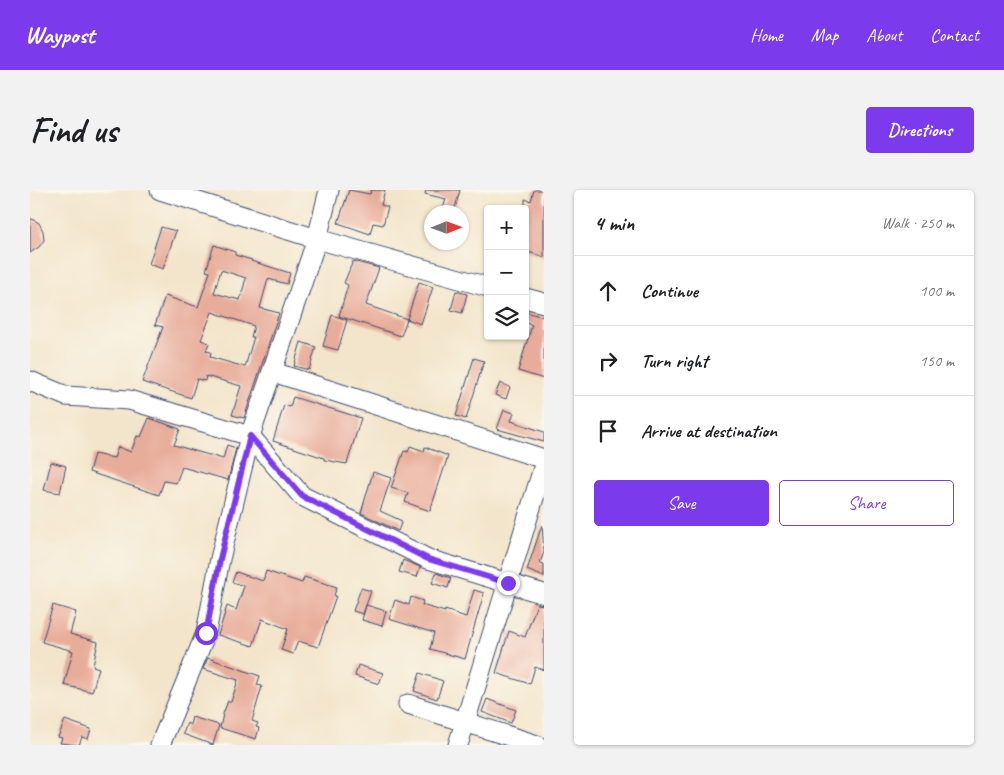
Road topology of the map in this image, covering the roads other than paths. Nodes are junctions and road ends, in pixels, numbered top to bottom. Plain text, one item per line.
1 (160, 190) edge
2 (329, 190) edge
3 (317, 239) junction
4 (484, 286) edge
5 (529, 299) edge
6 (544, 303) edge
7 (273, 372) junction
8 (30, 381) edge
9 (250, 436) junction
10 (544, 459) edge
11 (544, 465) edge
12 (508, 583) junction
13 (544, 594) edge
14 (408, 704) dead end
15 (465, 721) junction
16 (160, 745) edge
17 (458, 745) edge
18 (537, 745) edge

1 - 3 street
2 - 3 street
3 - 4 street
3 - 7 street
5 - 6 street
7 - 9 street
7 - 10 street
8 - 9 street
9 - 12 street
9 - 16 street
11 - 12 street
12 - 13 street
12 - 15 street
14 - 15 street
15 - 17 street
15 - 18 street

